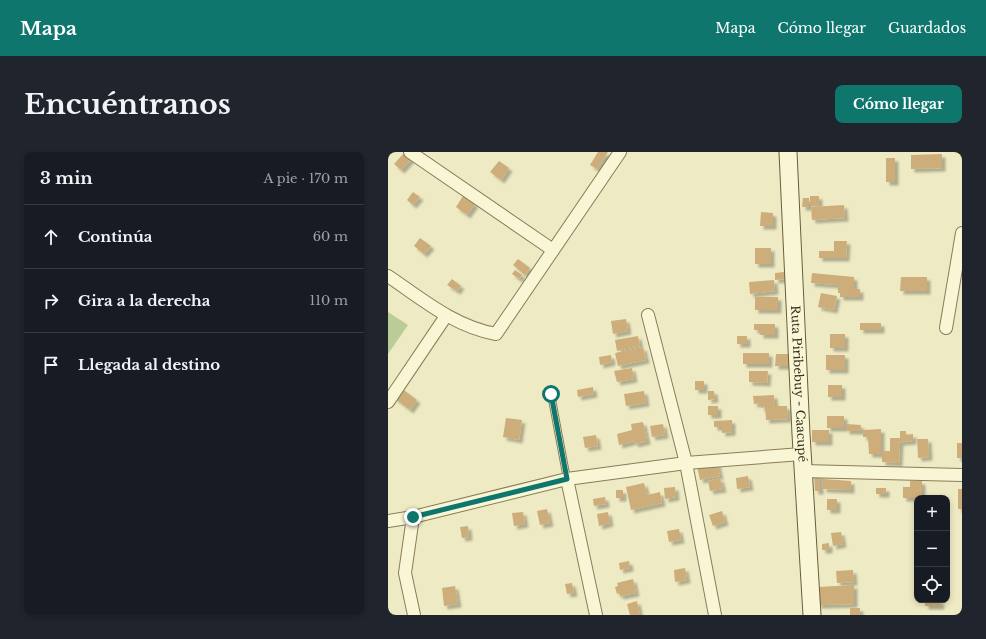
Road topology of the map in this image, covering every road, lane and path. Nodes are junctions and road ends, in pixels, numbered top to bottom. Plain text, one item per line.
1 (410, 152) edge
2 (619, 152) edge
3 (788, 152) edge
4 (962, 233) edge
5 (553, 250) junction
6 (388, 276) edge
7 (648, 315) dead end
8 (446, 316) junction
9 (946, 328) dead end
10 (551, 394) dead end
11 (388, 402) edge
12 (802, 454) junction
13 (686, 463) junction
14 (804, 471) junction
15 (962, 475) edge
16 (567, 479) junction
17 (413, 517) junction
18 (388, 521) edge
19 (414, 615) edge
20 (596, 615) edge
21 (715, 615) edge
22 (812, 615) edge

1 - 5 street
2 - 5 street
3 - 12 street, Ruta Piribebuy - Caacupé
4 - 9 street
5 - 8 street
6 - 8 street
7 - 13 street
8 - 11 street
10 - 16 lane
12 - 13 street
12 - 14 street, Ruta Piribebuy - Caacupé
13 - 16 street
13 - 21 street
14 - 15 street
14 - 22 street, Ruta Piribebuy - Caacupé
16 - 17 street
16 - 20 street
17 - 18 street
17 - 19 street

